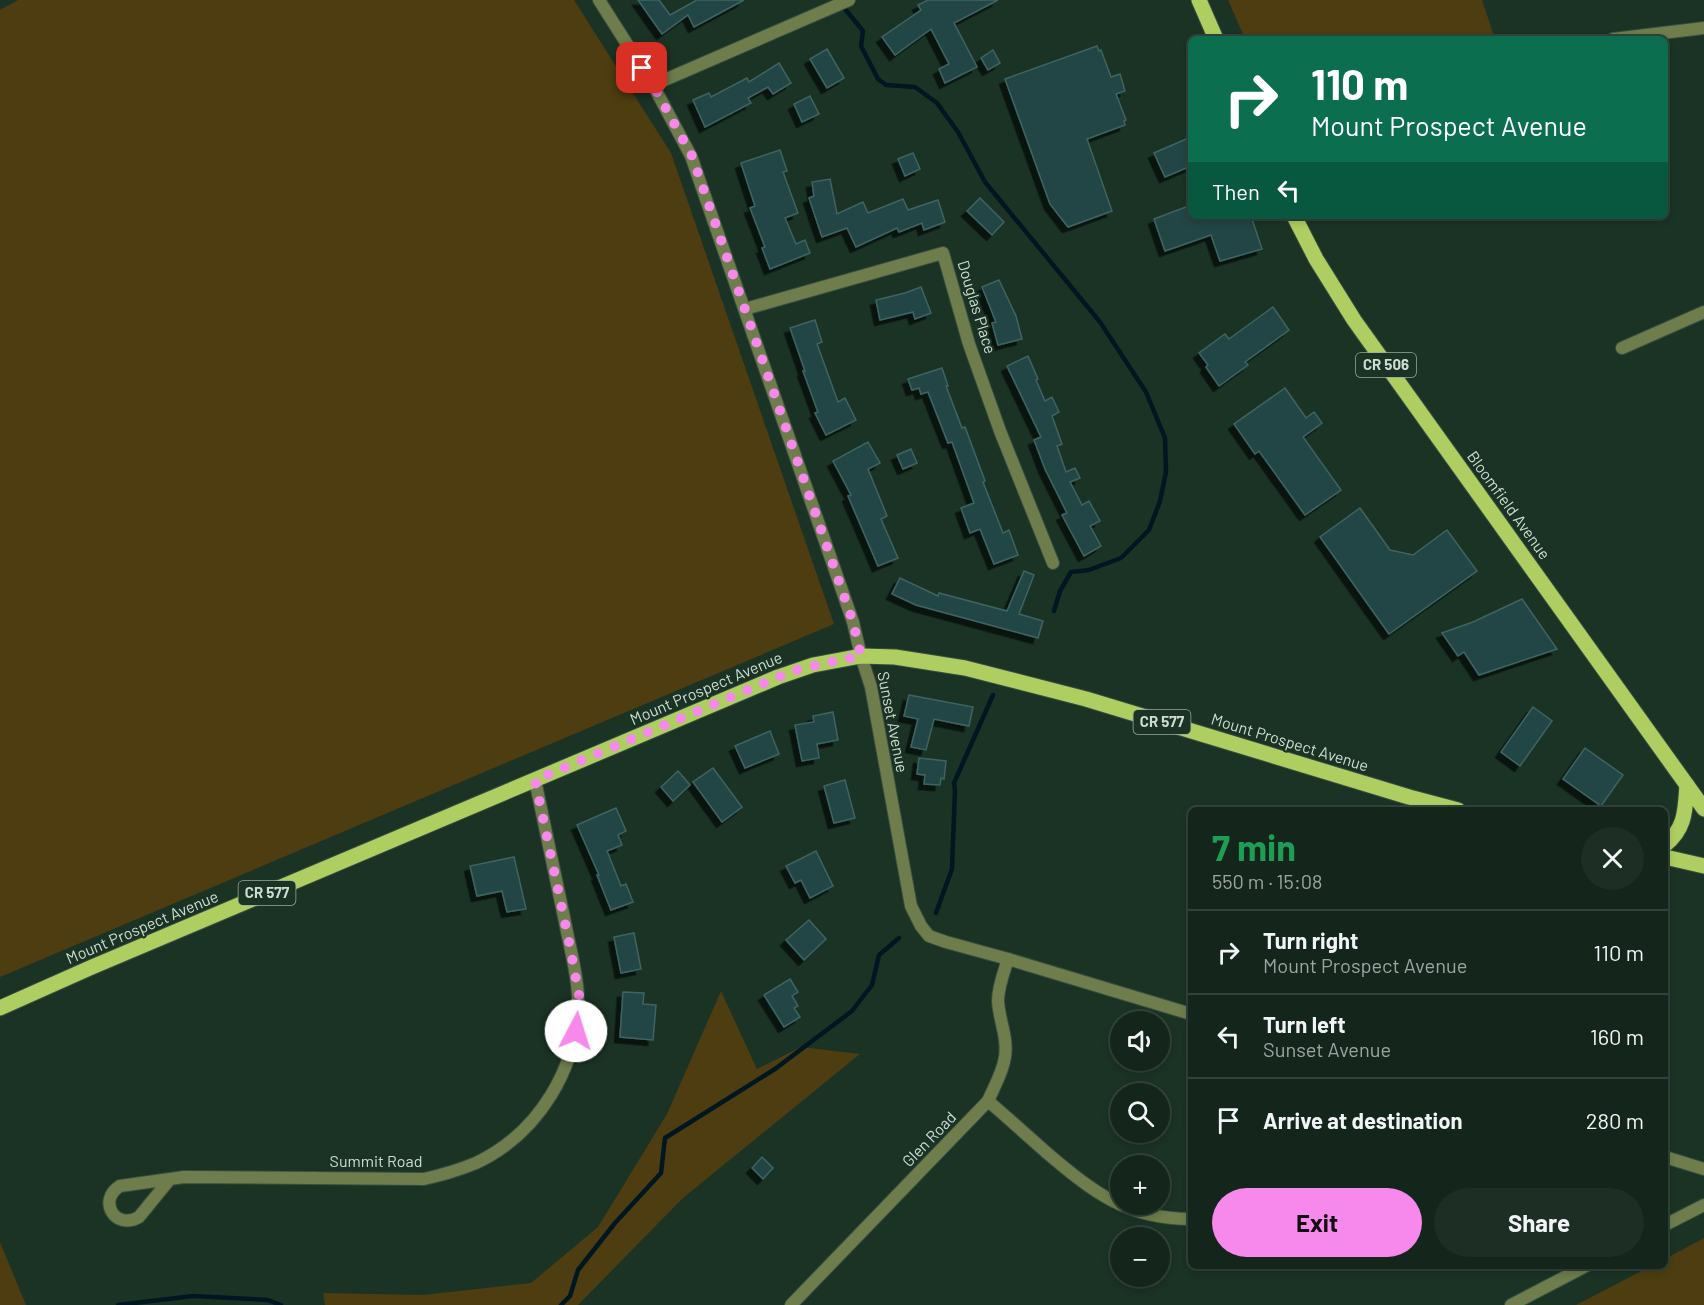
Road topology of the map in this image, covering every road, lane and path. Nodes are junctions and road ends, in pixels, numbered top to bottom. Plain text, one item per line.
1 (599, 0) edge
2 (849, 0) edge
3 (1199, 0) edge
4 (1704, 28) edge
5 (1214, 36) edge
6 (1638, 36) edge
7 (653, 85) junction
8 (1296, 219) edge
9 (745, 309) junction
10 (1704, 312) edge
11 (1622, 348) dead end
12 (1053, 563) dead end
13 (861, 656) junction
14 (535, 780) junction
15 (1687, 785) junction
16 (1446, 807) edge
17 (1704, 809) edge
18 (1668, 842) edge
19 (1668, 858) edge
20 (1704, 866) edge
21 (1008, 959) junction
22 (0, 1008) edge
23 (1188, 1013) edge
24 (988, 1101) junction
25 (1668, 1158) edge
26 (1704, 1169) edge
27 (170, 1179) junction
28 (1704, 1205) edge
29 (1188, 1219) edge
30 (1668, 1223) edge
31 (1580, 1269) edge
32 (791, 1305) edge
33 (1511, 1305) edge

1 - 7 street, Sunset Avenue
2 - 7 street
3 - 5 main road
4 - 6 street
7 - 9 street, Sunset Avenue
8 - 15 main road, Bloomfield Avenue / CR 506
9 - 12 street, Douglas Place
9 - 13 street, Sunset Avenue
10 - 11 street
13 - 14 main road, Mount Prospect Avenue / CR 577
13 - 16 main road, Mount Prospect Avenue / CR 577
13 - 21 street, Sunset Avenue
14 - 22 main road, Mount Prospect Avenue / CR 577
14 - 27 street, Summit Road
15 - 17 main road, Bloomfield Avenue / CR 506
15 - 18 main road
19 - 20 main road
21 - 23 street, Sunset Avenue
21 - 24 street, Glen Road
24 - 29 street
24 - 32 street, Glen Road
25 - 26 street
27 - 27 street, Summit Road
28 - 30 street
31 - 33 street

